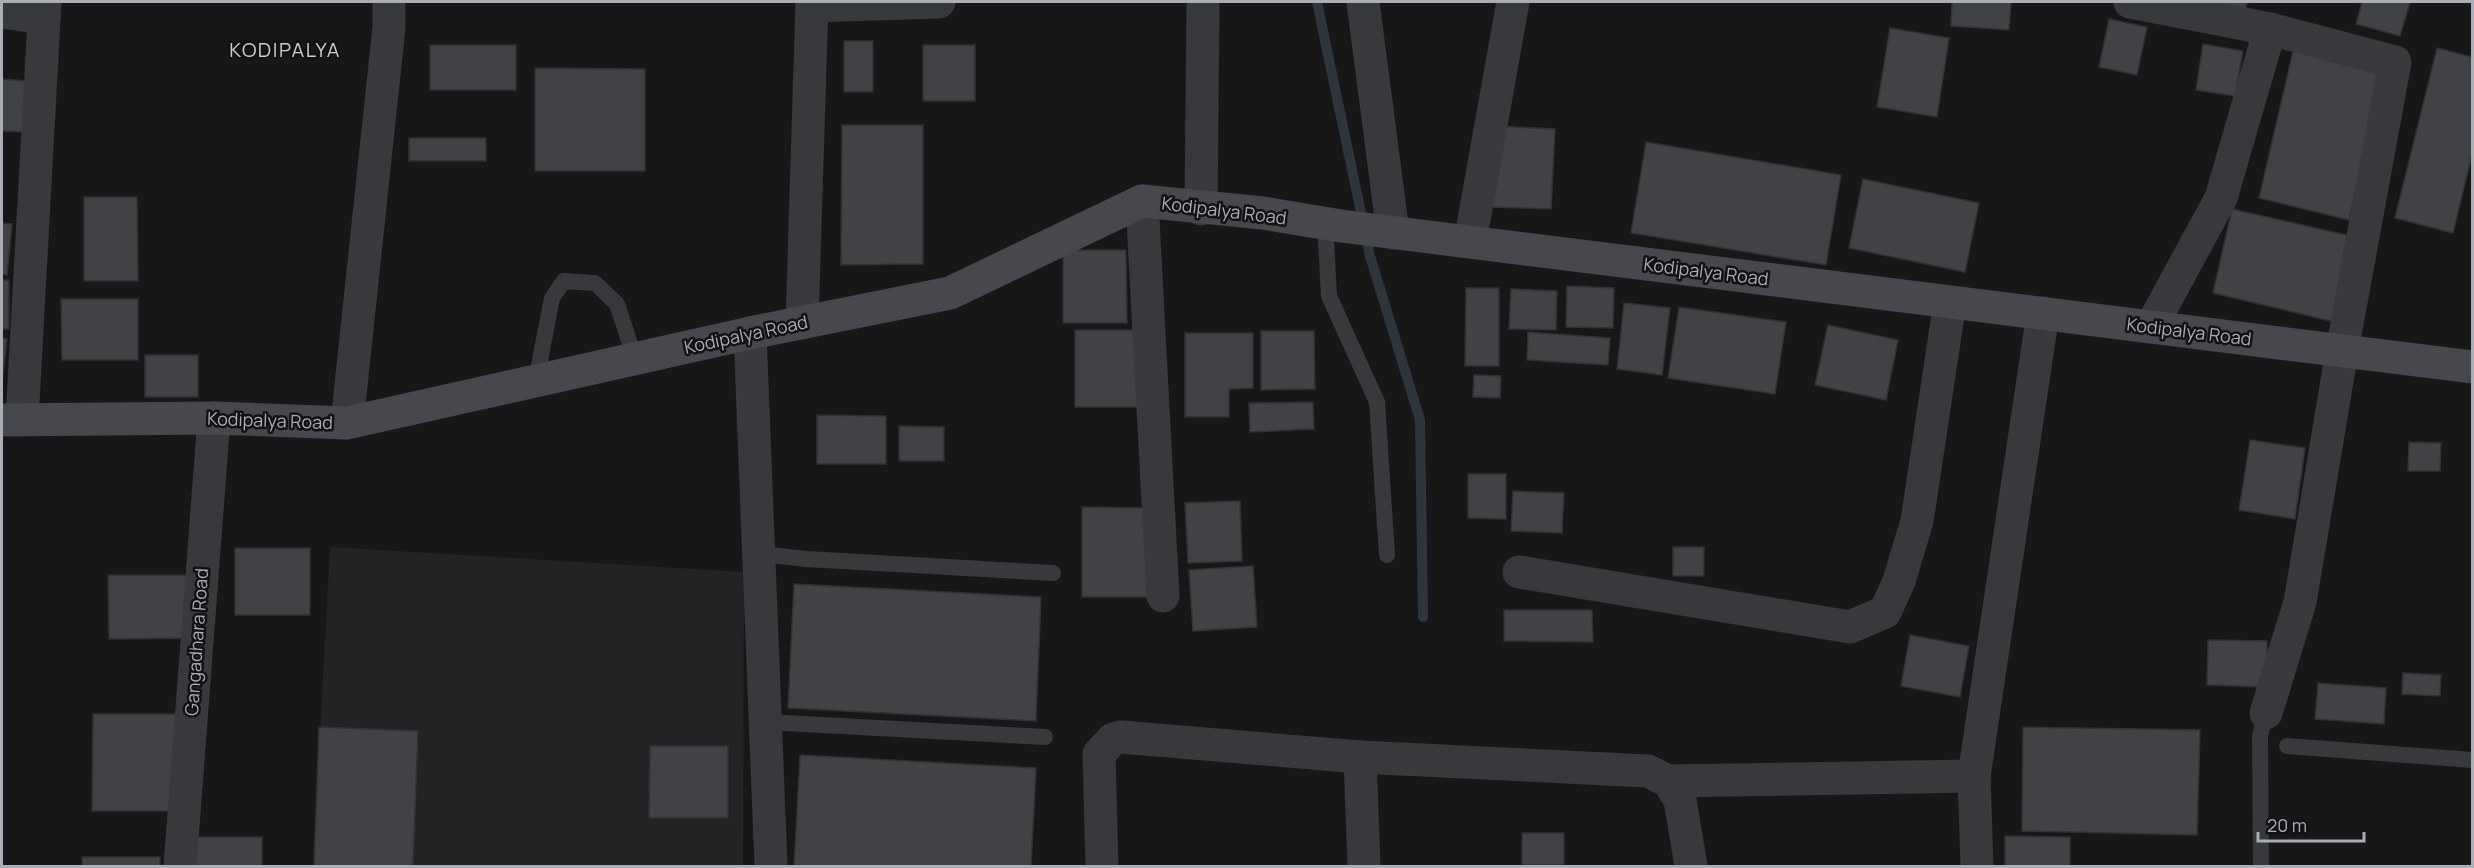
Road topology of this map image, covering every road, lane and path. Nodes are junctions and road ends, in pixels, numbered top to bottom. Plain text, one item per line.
1 (389, 2) edge
2 (939, 2) edge
3 (1203, 2) edge
4 (1363, 2) edge
5 (1513, 2) edge
6 (2130, 2) edge
7 (812, 4) edge
8 (45, 10) edge
9 (2, 12) edge
10 (2270, 29) junction
11 (1142, 201) junction
12 (1201, 209) junction
13 (1333, 225) junction
14 (1390, 232) junction
15 (1470, 242) junction
16 (1950, 302) junction
17 (2043, 313) junction
18 (802, 323) junction
19 (2151, 327) junction
20 (750, 333) junction
21 (2342, 351) junction
22 (635, 359) junction
23 (2472, 367) edge
24 (536, 381) junction
25 (214, 418) junction
26 (12, 420) edge
27 (346, 423) junction
28 (759, 554) junction
29 (1387, 555) dead end
30 (1519, 572) dead end
31 (1053, 573) dead end
32 (1163, 596) dead end
33 (2266, 713) joint
34 (766, 722) junction
35 (1045, 737) dead end
36 (2287, 746) dead end
37 (1360, 757) junction
38 (2472, 760) edge
39 (1974, 776) junction
40 (1668, 781) junction
41 (180, 867) edge
42 (771, 867) edge
43 (1102, 867) edge
44 (1364, 867) edge
45 (1691, 867) edge
46 (1977, 867) edge
47 (2261, 867) edge

1 - 27 street
2 - 7 street
3 - 12 street
4 - 14 street
5 - 15 street
6 - 10 street
7 - 18 street
8 - 9 street
8 - 26 street
10 - 19 street
10 - 21 street
11 - 12 main road, Kodipalya Road
11 - 18 main road, Kodipalya Road
11 - 32 street
12 - 13 main road, Kodipalya Road
13 - 14 main road, Kodipalya Road
13 - 29 lane
14 - 15 main road, Kodipalya Road
15 - 16 main road, Kodipalya Road
16 - 17 main road, Kodipalya Road
16 - 30 street
17 - 19 main road, Kodipalya Road
17 - 39 street
18 - 20 main road, Kodipalya Road
19 - 21 main road, Kodipalya Road
20 - 22 main road, Kodipalya Road
20 - 28 street
21 - 23 main road, Kodipalya Road
21 - 33 street
22 - 24 main road, Kodipalya Road
22 - 24 lane
24 - 27 main road, Kodipalya Road
25 - 26 main road, Kodipalya Road
25 - 27 main road, Kodipalya Road
25 - 41 street, Gangadhara Road
28 - 31 lane
28 - 34 street
33 - 47 lane
34 - 35 lane
34 - 42 street
36 - 38 lane
37 - 40 street
37 - 43 street
37 - 44 street
39 - 40 street
39 - 46 street
40 - 45 street

